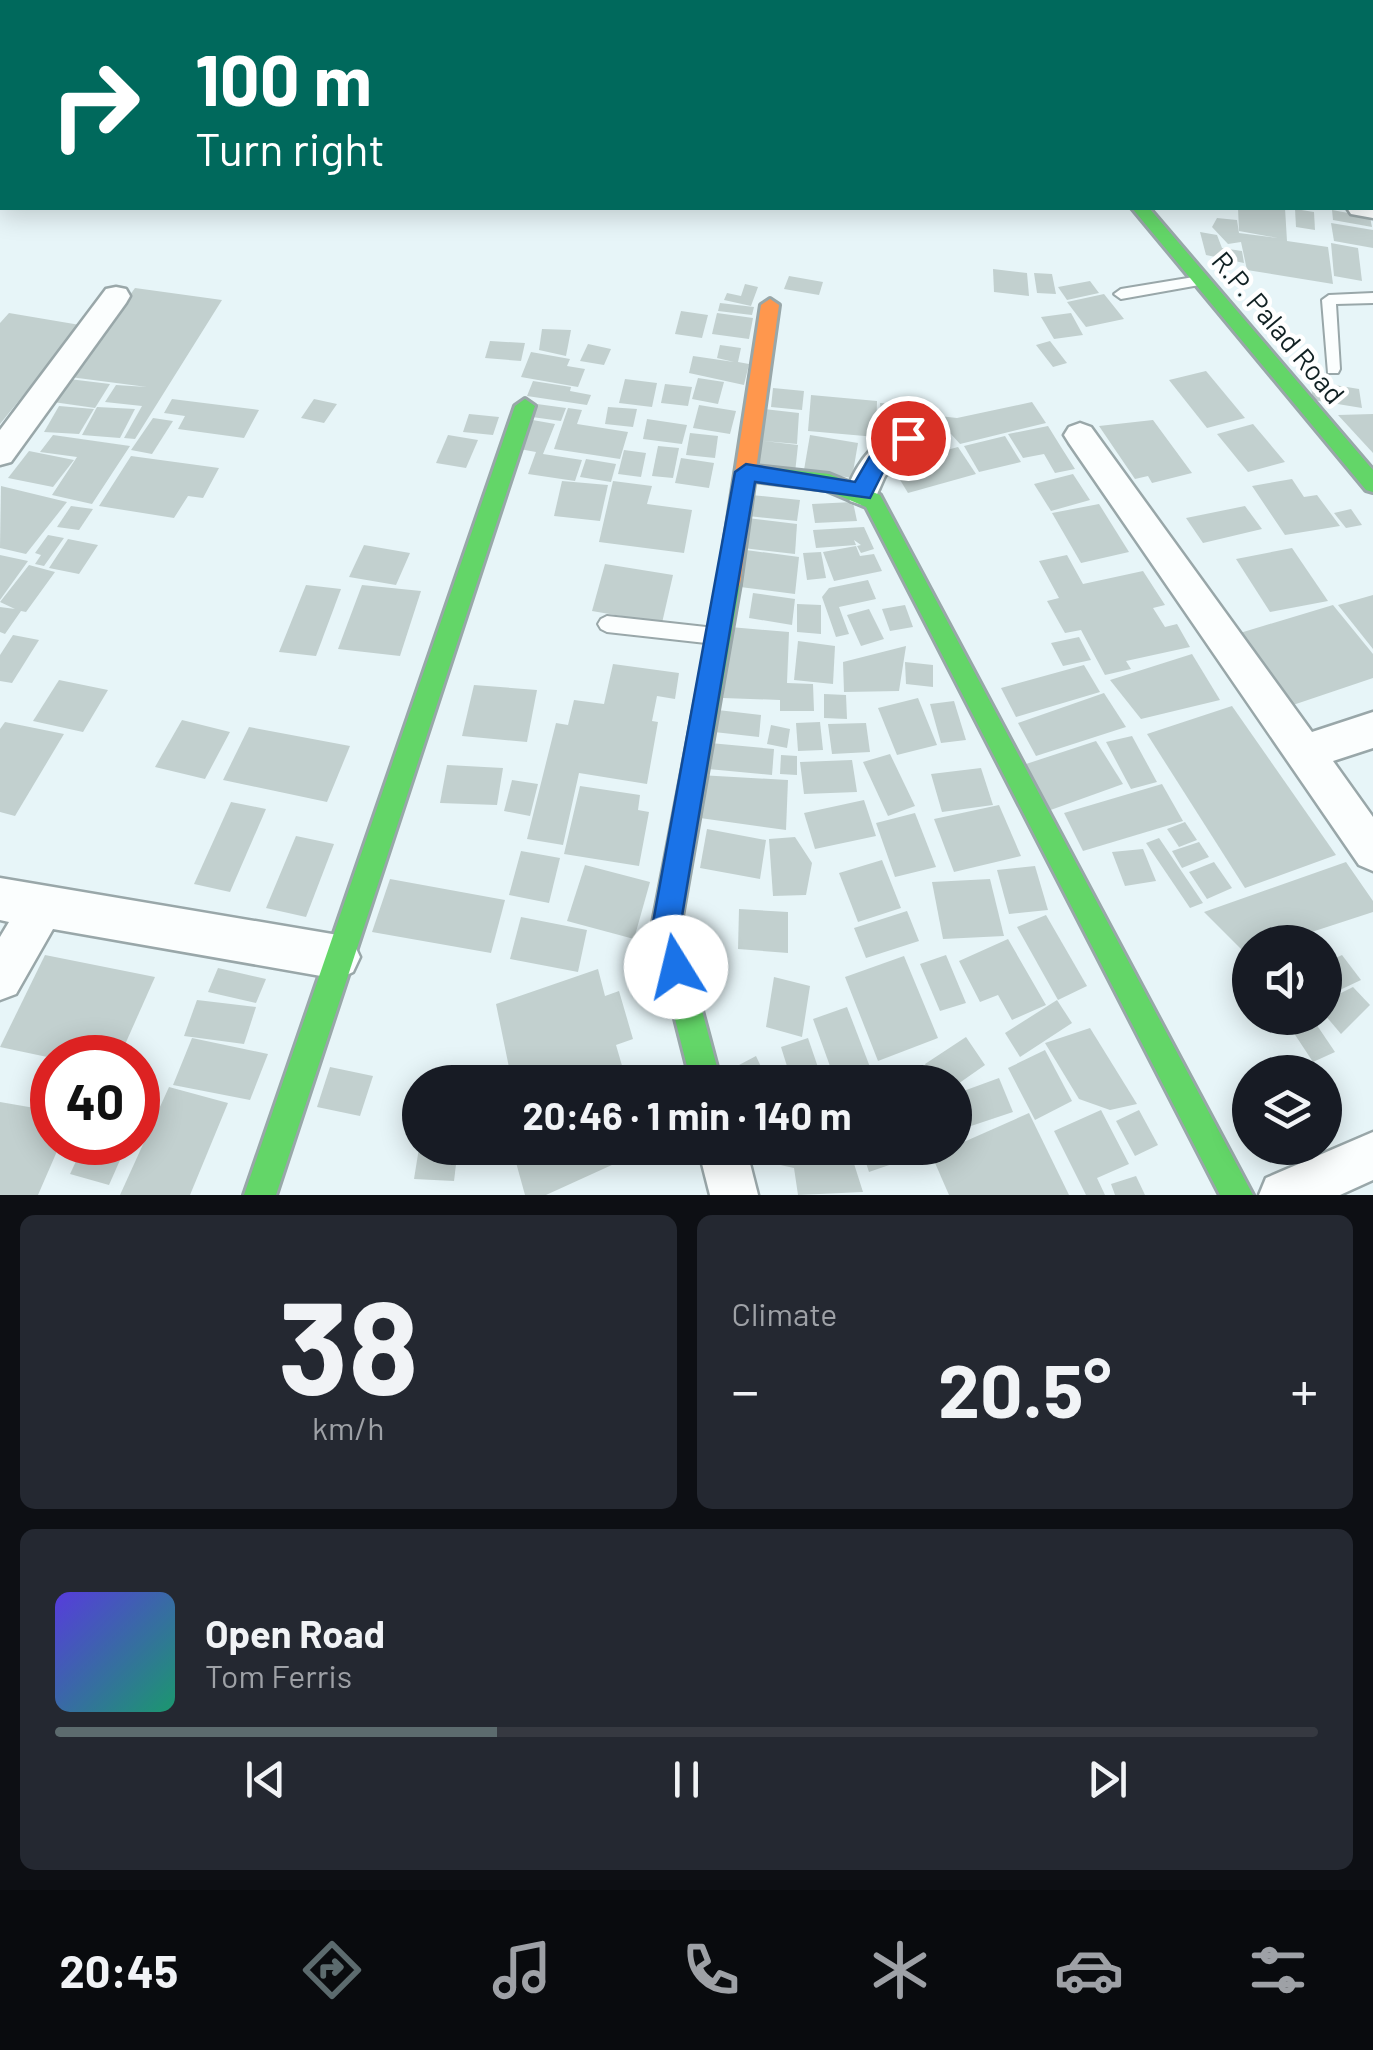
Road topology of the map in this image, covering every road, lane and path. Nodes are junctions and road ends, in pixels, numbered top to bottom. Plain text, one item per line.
1 (1142, 210) edge
2 (1200, 281) junction
3 (1121, 294) dead end
4 (116, 296) dead end
5 (1373, 298) edge
6 (770, 304) dead end
7 (1332, 369) dead end
8 (525, 406) dead end
9 (1080, 435) dead end
10 (908, 438) dead end
11 (0, 453) edge
12 (746, 472) junction
13 (1373, 484) edge
14 (862, 492) junction
15 (606, 624) dead end
16 (720, 637) junction
17 (1373, 730) edge
18 (1305, 752) junction
19 (1373, 851) edge
20 (20, 904) edge
21 (338, 957) junction
22 (0, 978) edge
23 (702, 1065) edge
24 (1373, 1156) edge
25 (726, 1165) edge
26 (260, 1195) edge
27 (734, 1195) edge
28 (1237, 1195) edge
29 (1283, 1195) edge

1 - 2 street, R.P. Palad Road
2 - 3 lane
2 - 13 street, R.P. Palad Road
4 - 11 street
5 - 7 lane
6 - 12 street
8 - 21 street
9 - 18 street
10 - 14 street
12 - 14 street
12 - 16 street
14 - 28 street
15 - 16 lane
16 - 23 street
17 - 18 street
18 - 19 street
20 - 21 street
20 - 22 street
21 - 26 street
24 - 29 street
25 - 27 street

